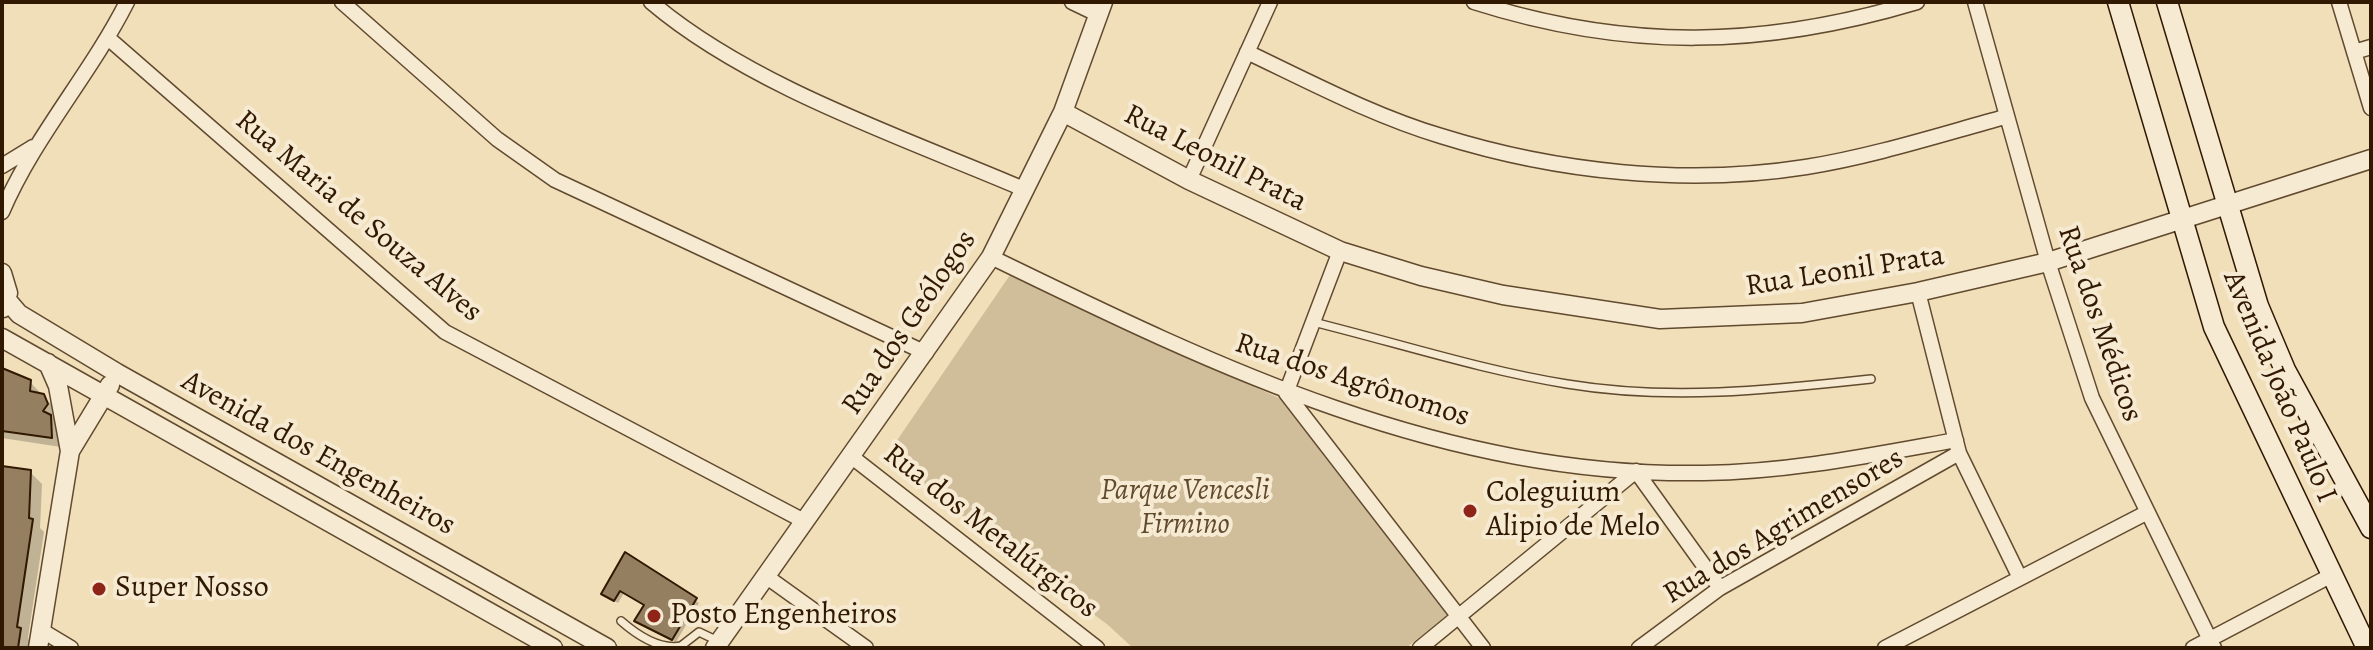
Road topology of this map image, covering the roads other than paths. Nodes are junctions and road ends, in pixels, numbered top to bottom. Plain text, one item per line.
1 (127, 2) edge
2 (342, 2) edge
3 (651, 2) edge
4 (1072, 2) edge
5 (1270, 2) edge
6 (1474, 2) edge
7 (1917, 2) edge
8 (1975, 2) edge
9 (2118, 2) edge
10 (2167, 2) edge
11 (2339, 2) edge
12 (1100, 8) edge
13 (108, 38) junction
14 (2371, 47) edge
15 (1247, 52) junction
16 (2354, 52) junction
17 (2371, 108) edge
18 (1063, 112) junction
19 (2005, 117) junction
20 (37, 145) junction
21 (2371, 159) edge
22 (2, 166) edge
23 (1189, 180) junction
24 (1026, 190) junction
25 (2228, 204) junction
26 (2, 212) edge
27 (2181, 217) junction
28 (1340, 251) junction
29 (991, 257) junction
30 (2048, 262) junction
31 (3, 270) edge
32 (1918, 292) junction
33 (4, 305) edge
34 (1313, 322) junction
35 (2, 338) edge
36 (926, 353) junction
37 (48, 363) junction
38 (117, 373) junction
39 (1871, 379) dead end
40 (1286, 393) junction
41 (104, 395) junction
42 (1958, 447) junction
43 (70, 451) junction
44 (852, 457) junction
45 (1636, 471) junction
46 (2146, 513) junction
47 (804, 521) junction
48 (2371, 528) edge
49 (2330, 576) junction
50 (767, 577) junction
51 (2020, 578) junction
52 (1720, 588) junction
53 (1458, 616) junction
54 (621, 621) dead end
55 (575, 629) junction
56 (40, 639) edge
57 (2212, 644) edge
58 (717, 645) edge
59 (71, 648) edge
60 (553, 648) edge
61 (565, 648) edge
62 (607, 648) edge
63 (866, 648) edge
64 (1097, 648) edge
65 (1420, 648) edge
66 (1483, 648) edge
67 (1639, 648) edge
68 (1885, 648) edge
69 (2193, 648) edge
70 (2367, 648) edge

1 - 13 street
2 - 36 street
3 - 24 street
4 - 12 street
5 - 15 street
6 - 7 street
8 - 19 street, Rua dos Médicos
9 - 27 main road, Avenida João Paulo I
10 - 25 main road, Avenida João Paulo I
11 - 16 street
12 - 18 street, Rua dos Geólogos
13 - 20 street
13 - 47 street, Rua Maria de Souza Alves
14 - 16 street
15 - 19 street
15 - 23 street
16 - 17 street
18 - 23 street, Rua Leonil Prata
18 - 24 street, Rua dos Geólogos
19 - 30 street, Rua dos Médicos
20 - 22 street
20 - 26 street
21 - 25 street, Rua Leonil Prata
23 - 28 street, Rua Leonil Prata
24 - 29 street, Rua dos Geólogos
25 - 27 street, Rua Leonil Prata
25 - 48 main road, Avenida João Paulo I
27 - 30 street, Rua Leonil Prata
27 - 49 main road, Avenida João Paulo I
28 - 32 street, Rua Leonil Prata
28 - 34 street
29 - 36 street, Rua dos Geólogos
29 - 40 street, Rua dos Agrônomos
30 - 32 street, Rua Leonil Prata
30 - 46 street, Rua dos Médicos
31 - 33 street
32 - 42 street
33 - 38 street, Avenida dos Engenheiros
34 - 39 lane
34 - 40 street
35 - 37 street, Avenida dos Engenheiros
36 - 44 street, Rua dos Geólogos
37 - 41 street, Avenida dos Engenheiros
37 - 43 street
38 - 41 street
38 - 55 street, Avenida dos Engenheiros
40 - 45 street, Rua dos Agrônomos
40 - 53 street
41 - 43 street
41 - 60 street, Avenida dos Engenheiros
42 - 45 street, Rua dos Agrônomos
42 - 51 street
42 - 52 street, Rua dos Agrimensores
43 - 56 street
44 - 47 street, Rua dos Geólogos
44 - 64 street, Rua dos Metalúrgicos
45 - 52 street
45 - 53 street
46 - 51 street
46 - 57 street, Rua dos Médicos
47 - 50 street, Rua dos Geólogos
49 - 57 street
49 - 70 main road, Avenida João Paulo I
50 - 58 street, Rua dos Geólogos
50 - 63 street
51 - 68 street
52 - 67 street, Rua dos Agrimensores
53 - 65 street
53 - 66 street
54 - 58 lane
55 - 61 street
55 - 62 street, Avenida dos Engenheiros
56 - 59 street
57 - 69 street

